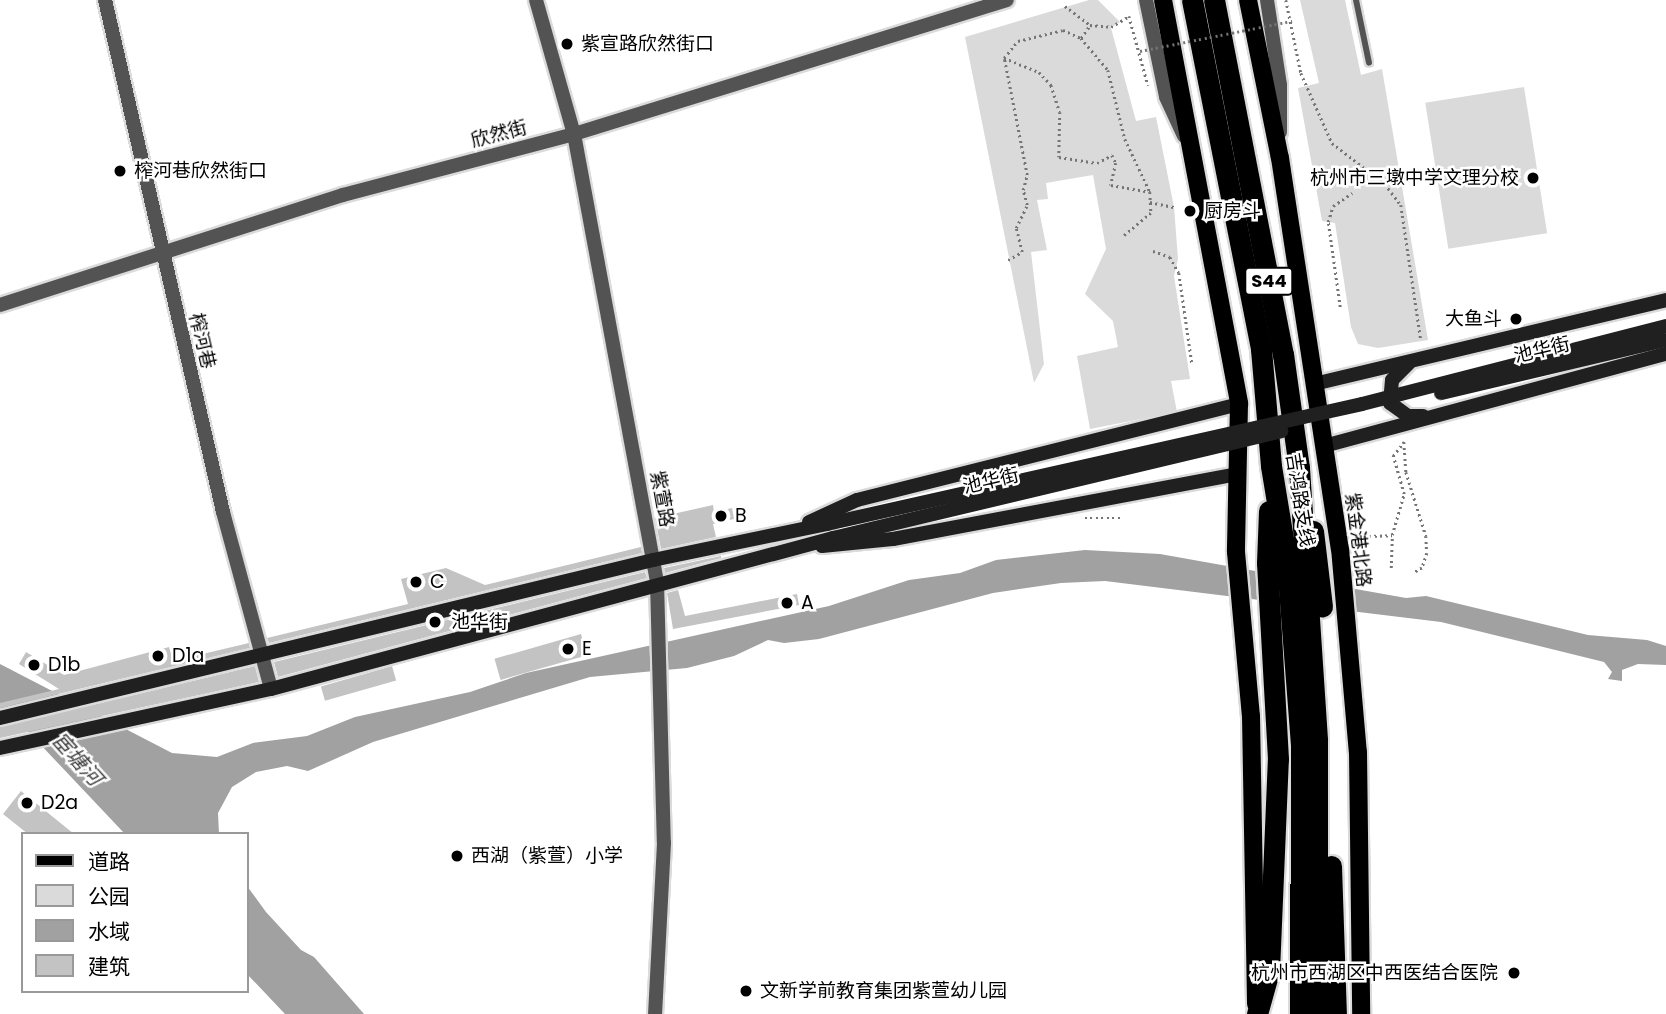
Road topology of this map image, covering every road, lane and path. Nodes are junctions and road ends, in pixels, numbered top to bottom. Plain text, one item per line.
1 (105, 0) edge
2 (536, 0) edge
3 (1007, 0) edge
4 (1146, 0) edge
5 (1163, 0) edge
6 (1192, 0) edge
7 (1214, 0) edge
8 (1248, 0) edge
9 (1267, 0) edge
10 (1286, 0) edge
11 (1356, 0) edge
12 (1065, 6) dead end
13 (1292, 21) junction
14 (1090, 25) junction
15 (1081, 38) junction
16 (1140, 51) junction
17 (1004, 58) junction
18 (1369, 64) dead end
19 (1150, 97) dead end
20 (574, 134) junction
21 (1280, 158) junction
22 (1196, 164) junction
23 (1150, 192) junction
24 (1352, 193) dead end
25 (1150, 202) junction
26 (1174, 207) dead end
27 (1124, 236) dead end
28 (1153, 251) dead end
29 (162, 254) junction
30 (1008, 260) dead end
31 (1666, 300) edge
32 (0, 305) edge
33 (1340, 307) dead end
34 (1666, 326) edge
35 (1666, 340) edge
36 (1421, 341) dead end
37 (1666, 354) edge
38 (1412, 361) junction
39 (1192, 363) dead end
40 (1314, 384) junction
41 (1239, 404) junction
42 (1432, 416) junction
43 (1324, 446) junction
44 (1237, 474) junction
45 (830, 531) junction
46 (787, 532) junction
47 (1392, 535) junction
48 (1369, 536) dead end
49 (793, 548) junction
50 (653, 560) junction
51 (1304, 564) junction
52 (1391, 568) dead end
53 (1415, 572) dead end
54 (657, 582) junction
55 (1300, 631) junction
56 (262, 658) junction
57 (271, 689) junction
58 (0, 718) edge
59 (0, 748) edge
60 (1309, 950) junction
61 (655, 1014) edge
62 (1257, 1014) edge
63 (1300, 1014) edge
64 (1317, 1014) edge
65 (1336, 1014) edge
66 (1361, 1014) edge

1 - 29 street, 榨河巷
2 - 20 street, 紫萱路
3 - 20 street, 欣然街
4 - 22 street
5 - 22 main road
6 - 51 highway, 吉鸿路支线 / S44
7 - 51 highway, 吉鸿路支线 / S44
8 - 21 main road, 紫金港北路
9 - 21 street, 紫金港北路
10 - 13 path
11 - 18 lane
12 - 14 path
13 - 16 path, bridge
13 - 36 path
14 - 15 path
14 - 16 path
15 - 17 path
15 - 23 path
16 - 19 path
17 - 23 path
17 - 30 path
20 - 29 street, 欣然街
20 - 50 street, 紫萱路
21 - 40 main road, 紫金港北路
22 - 41 main road
23 - 25 path
24 - 33 path
25 - 26 path
25 - 27 path
28 - 39 path
29 - 32 street, 欣然街
29 - 56 street, 榨河巷
31 - 38 main road
34 - 45 main road, 池华街, bridge
35 - 45 main road, 池华街, bridge
37 - 42 main road
38 - 40 main road
38 - 42 main road
40 - 43 main road, 紫金港北路
41 - 44 main road
41 - 46 main road
42 - 43 main road
43 - 51 main road, 紫金港北路
44 - 49 main road
44 - 62 main road
45 - 46 main road, 池华街
45 - 49 main road, 池华街
46 - 50 main road, 池华街
47 - 48 path
47 - 52 path
47 - 53 path
49 - 54 main road, 池华街
50 - 54 street, 紫萱路
50 - 56 main road, 池华街
51 - 55 highway, 吉鸿路支线 / S44
51 - 55 highway
51 - 66 main road, 紫金港北路
54 - 57 main road, 池华街
54 - 61 street, 紫萱路
55 - 60 highway, 吉鸿路支线 / S44
55 - 62 highway
55 - 65 highway
56 - 57 street, 榨河巷
56 - 58 main road, 池华街
57 - 59 main road, 池华街
60 - 63 highway, 吉鸿路支线 / S44
60 - 64 highway, 吉鸿路支线 / S44

